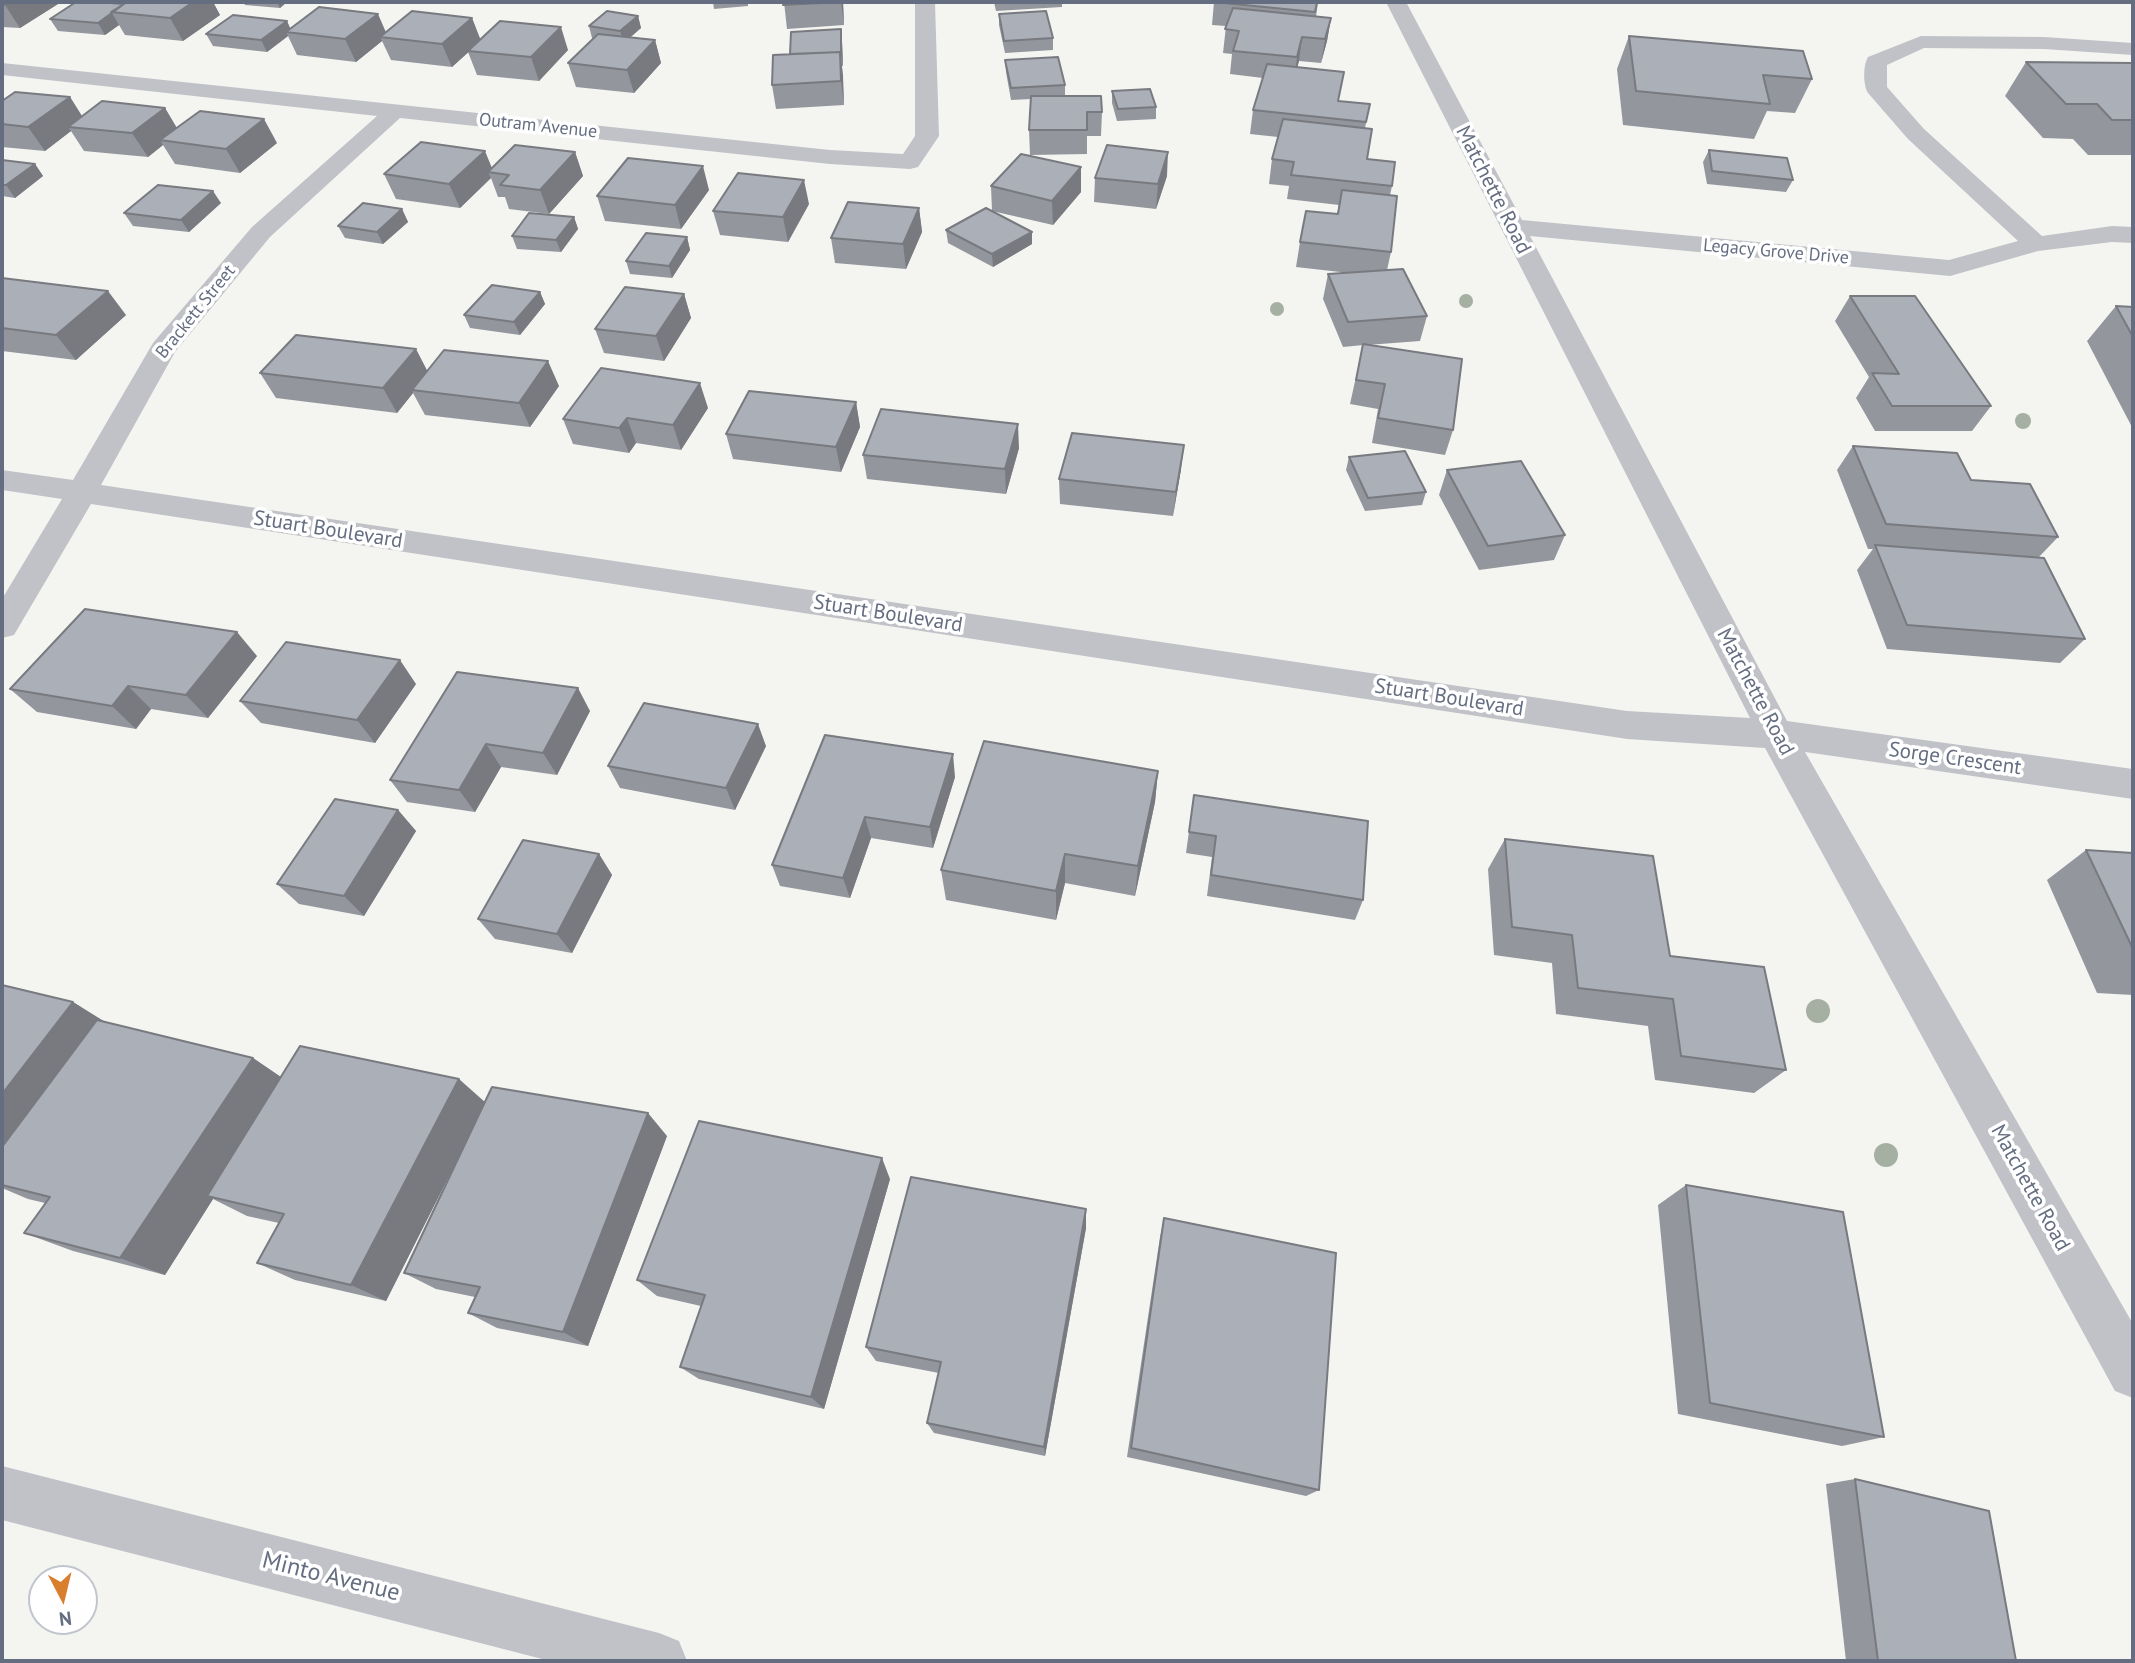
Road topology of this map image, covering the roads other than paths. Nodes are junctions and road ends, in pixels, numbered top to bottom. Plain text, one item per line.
1 (925, 2) edge
2 (1396, 2) edge
3 (2133, 49) edge
4 (2, 68) edge
5 (396, 110) junction
6 (1513, 227) junction
7 (2133, 235) edge
8 (2036, 244) junction
9 (2, 480) edge
10 (81, 493) junction
11 (2, 626) edge
12 (1776, 734) junction
13 (2133, 784) edge
14 (2133, 1373) edge
15 (2, 1493) edge
16 (659, 1661) edge

1 - 5 street, Outram Avenue
2 - 6 street, Matchette Road
3 - 8 street
4 - 5 street, Outram Avenue
5 - 10 street, Brackett Street
6 - 8 street, Legacy Grove Drive
6 - 12 street, Matchette Road
7 - 8 street, Legacy Grove Drive
9 - 10 street, Stuart Boulevard
10 - 11 street, Brackett Street
10 - 12 street, Stuart Boulevard
12 - 13 street, Sorge Crescent
12 - 14 street, Matchette Road
15 - 16 street, Minto Avenue

